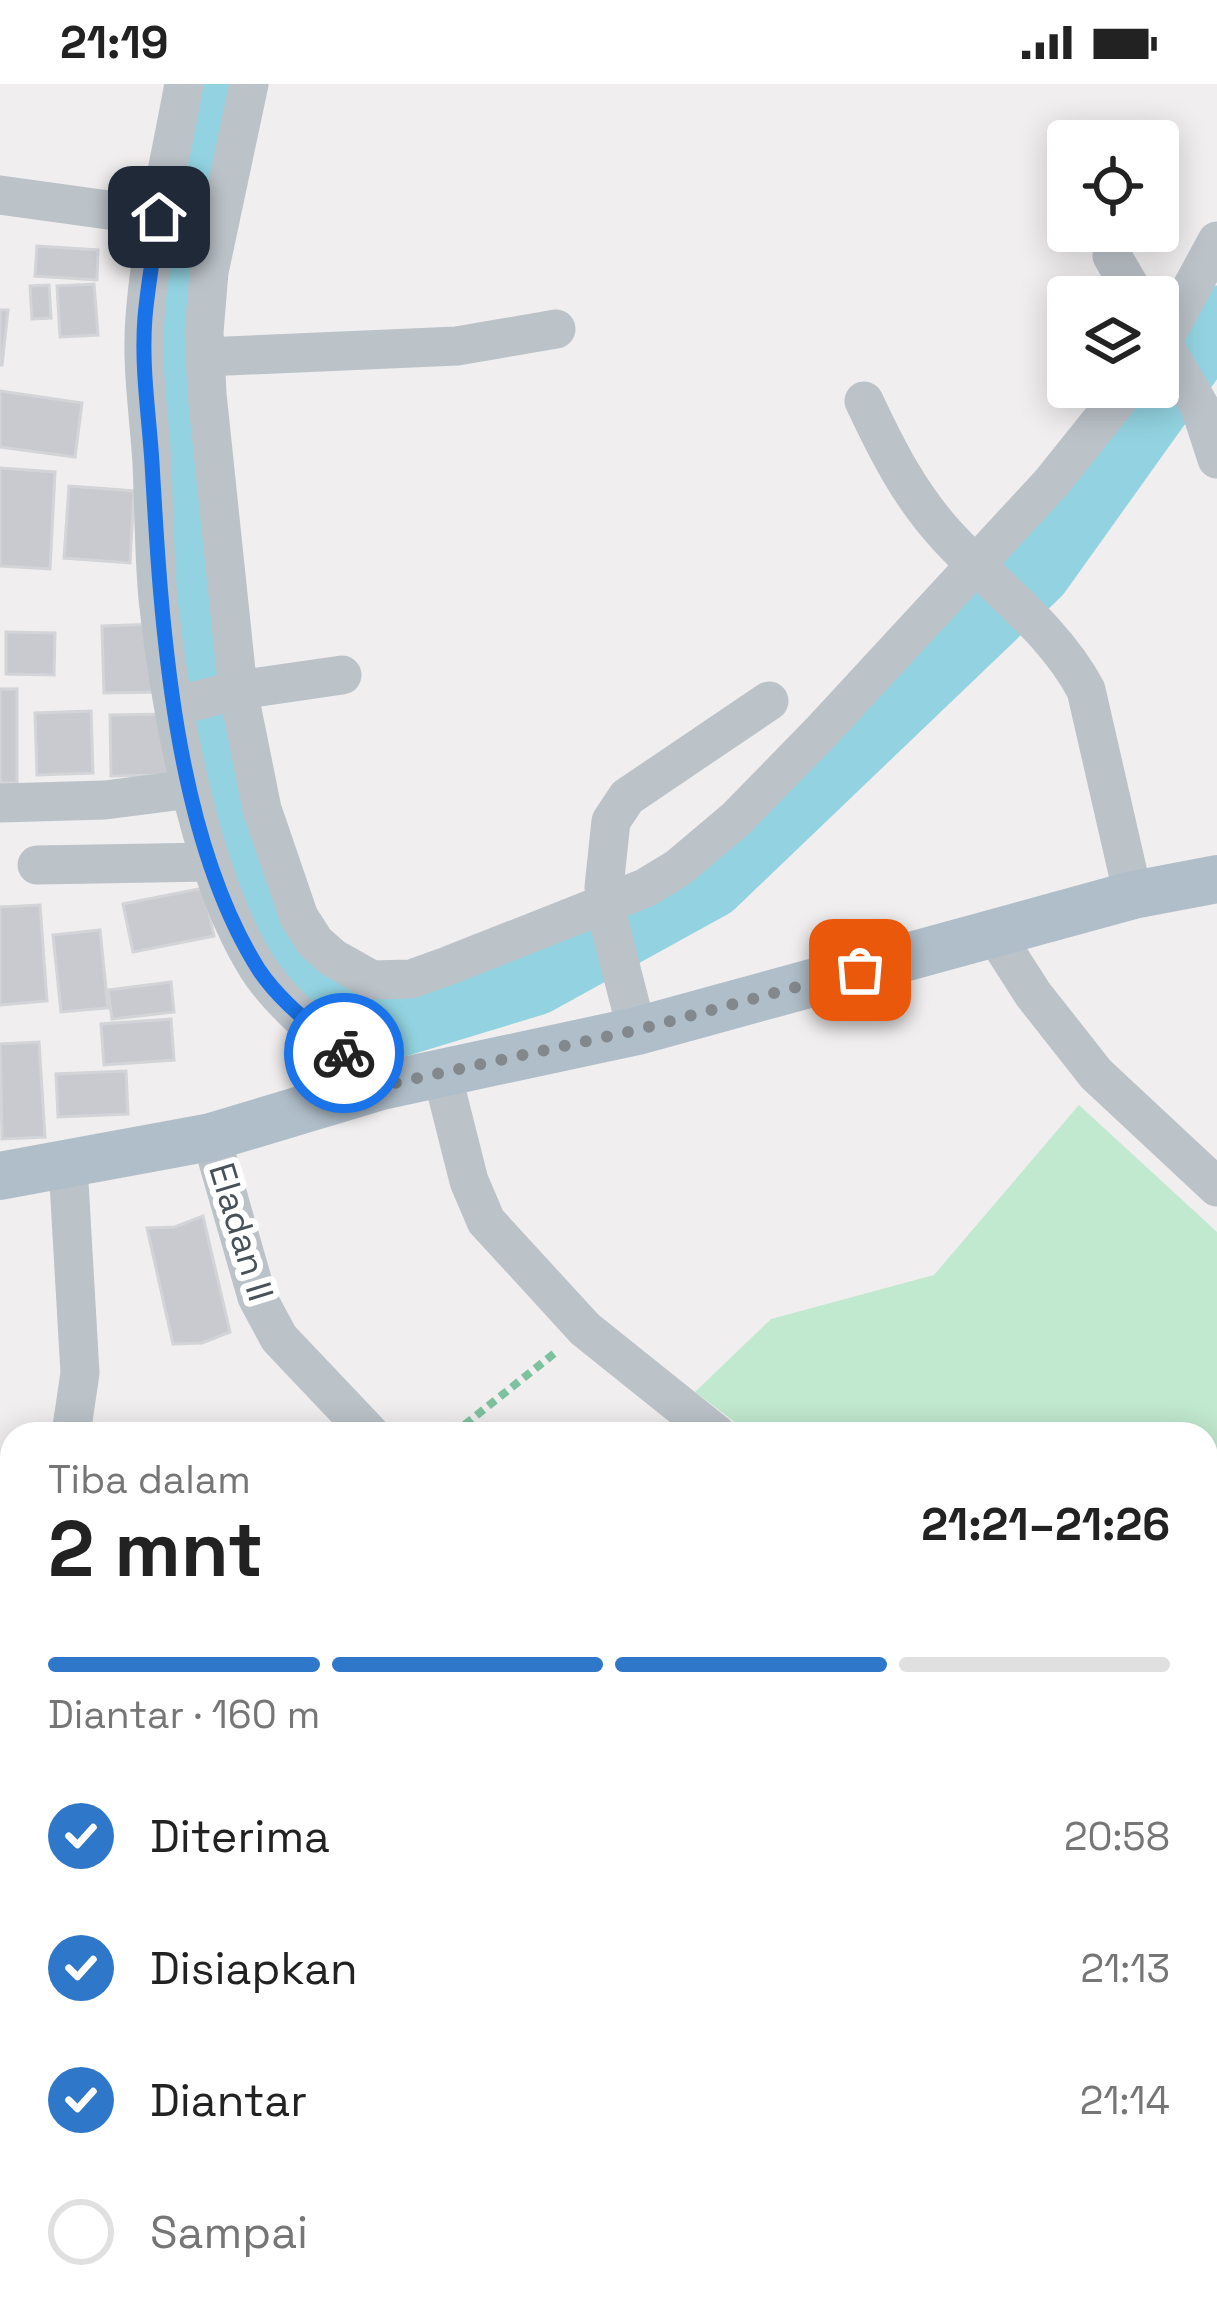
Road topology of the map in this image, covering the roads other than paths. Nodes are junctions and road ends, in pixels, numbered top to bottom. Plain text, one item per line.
1 (184, 84) edge
2 (249, 84) edge
3 (0, 195) edge
4 (159, 217) junction
5 (1217, 241) edge
6 (1112, 256) dead end
7 (1124, 276) edge
8 (1179, 314) edge
9 (556, 329) dead end
10 (205, 357) junction
11 (1179, 373) edge
12 (864, 400) dead end
13 (1111, 408) edge
14 (1217, 459) edge
15 (978, 567) junction
16 (341, 675) dead end
17 (211, 696) junction
18 (769, 701) dead end
19 (191, 789) junction
20 (0, 803) edge
21 (211, 862) junction
22 (37, 866) dead end
23 (1217, 879) edge
24 (1133, 896) junction
25 (606, 907) junction
26 (994, 933) junction
27 (632, 1008) junction
28 (442, 1074) junction
29 (381, 1086) junction
30 (212, 1137) junction
31 (68, 1165) junction
32 (0, 1176) edge
33 (1217, 1186) edge
34 (73, 1422) edge
35 (359, 1422) edge
36 (701, 1422) edge

1 - 4 street
2 - 10 street
3 - 4 street
4 - 17 street
5 - 8 street
6 - 7 street
9 - 10 street
10 - 17 street
11 - 14 street
12 - 15 street
13 - 15 street
15 - 24 street
15 - 25 street
16 - 17 street
17 - 19 street
17 - 25 street
18 - 25 street
19 - 20 street
19 - 21 street
21 - 22 street
21 - 29 street
23 - 24 main road
24 - 26 main road
25 - 27 street
26 - 27 main road
26 - 33 street
27 - 28 main road
28 - 29 main road
28 - 36 street
29 - 30 main road
30 - 31 main road
30 - 35 street, Eladan II
31 - 32 main road
31 - 34 street

